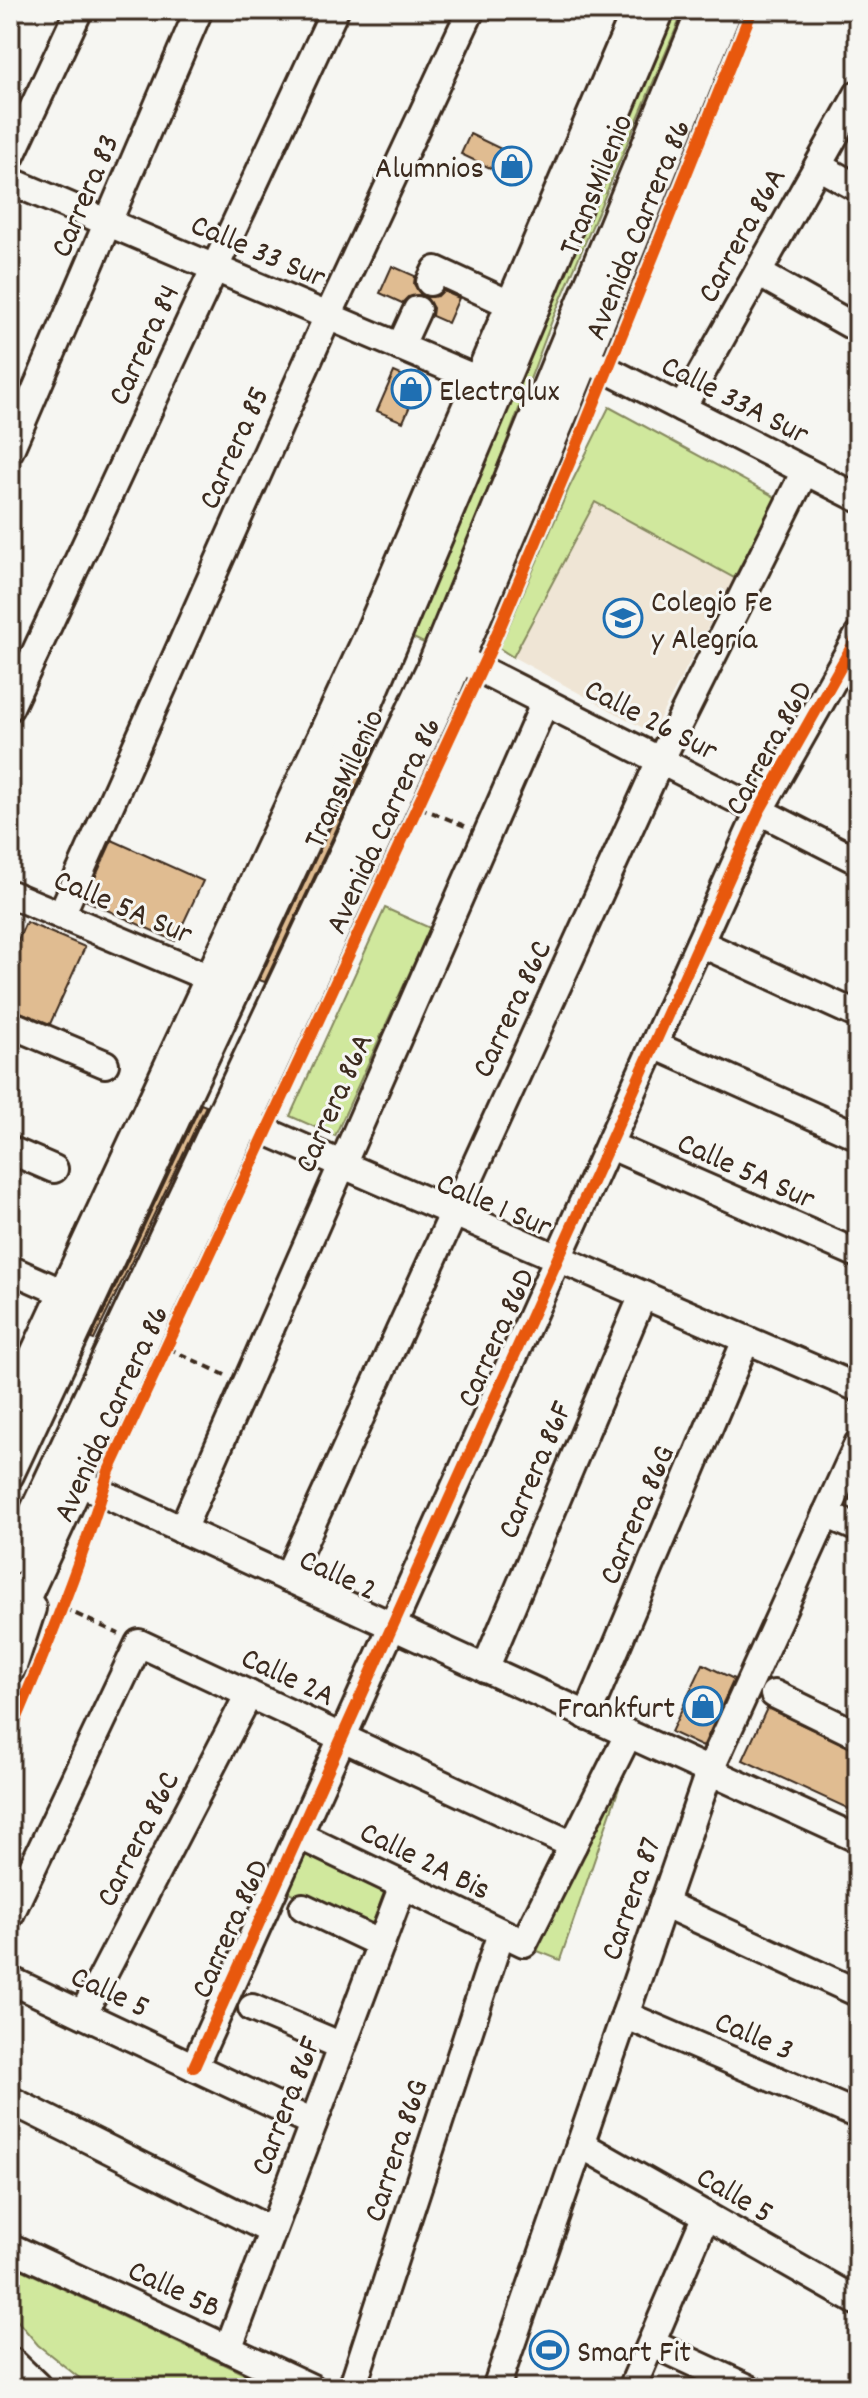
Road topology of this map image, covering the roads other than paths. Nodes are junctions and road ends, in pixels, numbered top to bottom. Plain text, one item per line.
1 (79, 10) edge
2 (199, 10) edge
3 (335, 10) edge
4 (471, 10) edge
5 (639, 10) edge
6 (661, 10) edge
7 (701, 10) edge
8 (725, 10) edge
9 (858, 94) edge
10 (10, 158) edge
11 (818, 166) junction
12 (10, 181) edge
13 (858, 188) edge
14 (108, 222) junction
15 (215, 268) junction
16 (758, 273) junction
17 (430, 282) dead end
18 (514, 306) junction
19 (417, 310) dead end
20 (328, 316) junction
21 (858, 329) edge
22 (400, 347) junction
23 (584, 358) junction
24 (481, 381) junction
25 (682, 408) junction
26 (10, 450) edge
27 (805, 471) junction
28 (858, 498) edge
29 (858, 636) edge
30 (458, 658) junction
31 (545, 702) junction
32 (10, 707) edge
33 (660, 761) junction
34 (759, 811) junction
35 (858, 860) edge
36 (10, 894) edge
37 (61, 915) junction
38 (700, 943) junction
39 (212, 979) junction
40 (858, 1015) edge
41 (10, 1024) edge
42 (654, 1045) junction
43 (105, 1064) dead end
44 (244, 1122) junction
45 (858, 1136) edge
46 (609, 1145) junction
47 (10, 1150) edge
48 (342, 1165) junction
49 (54, 1169) dead end
50 (454, 1213) junction
51 (858, 1254) edge
52 (558, 1258) junction
53 (10, 1269) edge
54 (66, 1294) junction
55 (643, 1295) junction
56 (746, 1340) junction
57 (858, 1388) edge
58 (10, 1412) edge
59 (858, 1444) edge
60 (852, 1473) edge
61 (10, 1475) edge
62 (78, 1482) junction
63 (826, 1514) junction
64 (858, 1528) edge
65 (182, 1530) junction
66 (51, 1537) junction
67 (10, 1561) edge
68 (287, 1578) junction
69 (392, 1626) junction
70 (10, 1627) edge
71 (10, 1666) edge
72 (485, 1669) junction
73 (249, 1694) junction
74 (774, 1694) dead end
75 (587, 1716) junction
76 (628, 1735) junction
77 (858, 1735) edge
78 (342, 1738) junction
79 (709, 1772) junction
80 (298, 1835) junction
81 (858, 1839) edge
82 (573, 1845) junction
83 (403, 1885) junction
84 (663, 1903) junction
85 (303, 1907) dead end
86 (10, 1915) edge
87 (513, 1938) junction
88 (381, 1944) junction
89 (10, 1980) edge
90 (858, 1993) edge
91 (252, 2008) dead end
92 (83, 2014) junction
93 (625, 2015) junction
94 (342, 2046) junction
95 (194, 2067) junction
96 (10, 2100) edge
97 (858, 2115) edge
98 (313, 2123) junction
99 (580, 2144) junction
100 (706, 2215) junction
101 (272, 2231) junction
102 (10, 2247) edge
103 (858, 2302) edge
104 (653, 2344) junction
105 (228, 2349) junction
106 (10, 2364) edge
107 (35, 2388) edge
108 (312, 2388) edge
109 (352, 2388) edge
110 (496, 2388) edge
111 (632, 2388) edge
112 (748, 2388) edge

1 - 10 street
2 - 14 street, Carrera 83
3 - 15 street, Carrera 84
4 - 20 street, Carrera 85
5 - 18 main road
6 - 61 street, TransMilenio
7 - 67 street, TransMilenio
8 - 23 main road, Avenida Carrera 86
9 - 11 street, Carrera 86A
11 - 13 street
11 - 16 street, Carrera 86A
12 - 14 street, Calle 33 Sur
14 - 15 street, Calle 33 Sur
14 - 26 street, Carrera 83
15 - 20 street, Calle 33 Sur
15 - 32 street, Carrera 84
16 - 21 street
16 - 25 street, Carrera 86A
17 - 18 street
18 - 24 main road
19 - 22 street
20 - 22 street, Calle 33 Sur
20 - 37 street, Carrera 85
22 - 24 street, Calle 33 Sur
23 - 25 street, Calle 33A Sur
23 - 30 main road, Avenida Carrera 86
24 - 39 main road
25 - 27 street, Calle 33A Sur
27 - 28 street, Calle 33A Sur
27 - 33 street, Carrera 86C
29 - 34 street, Carrera 86D
30 - 31 street, Calle 26 Sur
30 - 44 main road, Avenida Carrera 86
31 - 33 street, Calle 26 Sur
31 - 48 street, Carrera 86A
33 - 34 street, Calle 26 Sur
33 - 50 street, Carrera 86C
34 - 35 street, Calle 26 Sur
34 - 38 street, Carrera 86D
36 - 37 street, Calle 5A Sur
37 - 39 street, Calle 5A Sur
38 - 40 street
38 - 42 street, Carrera 86D
39 - 54 main road
41 - 43 street
42 - 45 street
42 - 46 street, Carrera 86D
44 - 48 street, Calle 1 Sur
44 - 62 main road, Avenida Carrera 86
46 - 51 street, Calle 5A Sur
46 - 52 street, Carrera 86D
47 - 49 street
48 - 50 street, Calle 1 Sur
48 - 65 street, Carrera 86A
50 - 52 street, Calle 1 Sur
50 - 68 street, Carrera 86C
52 - 55 street, Calle 1 Sur
52 - 69 street, Carrera 86D
53 - 54 street
54 - 58 main road
55 - 56 street, Calle 1 Sur
55 - 72 street, Carrera 86F
56 - 57 street, Calle 1 Sur
56 - 75 street, Carrera 86G
59 - 60 street, Carrera 87
60 - 63 street, Carrera 87
62 - 65 street, Calle 2
62 - 66 main road, Avenida Carrera 86
63 - 64 street
63 - 79 street, Carrera 87
65 - 68 street, Calle 2
66 - 70 main road, Avenida Carrera 86
66 - 71 main road
68 - 69 street, Calle 2
69 - 72 street, Calle 2
69 - 78 street, Carrera 86D
72 - 75 street, Calle 2
73 - 78 street, Calle 2A
73 - 86 street, Calle 2A
73 - 92 street, Carrera 86C
74 - 77 street
75 - 76 street, Calle 2
76 - 79 street, Calle 2
76 - 82 street, Carrera 86G
78 - 80 street, Carrera 86D
78 - 82 street, Calle 2A
79 - 81 street, Calle 2
79 - 84 street, Carrera 87
80 - 83 street, Calle 2A Bis
80 - 95 street, Carrera 86D
82 - 87 street, Carrera 86G
83 - 87 street, Calle 2A Bis
83 - 88 street, Carrera 86F
84 - 90 street
84 - 93 street, Carrera 87
85 - 88 street
87 - 109 street, Carrera 86G
88 - 94 street, Carrera 86F
89 - 92 street, Calle 5
91 - 94 street
92 - 95 street, Calle 5
93 - 97 street, Calle 3
93 - 99 street, Carrera 87
94 - 98 street, Carrera 86F
95 - 98 street, Calle 5
96 - 101 street
98 - 101 street, Carrera 86F
99 - 100 street, Calle 5
99 - 110 street, Carrera 87
100 - 103 street, Calle 5
100 - 104 street
101 - 105 street, Carrera 86F
102 - 105 street, Calle 5B
104 - 111 street
104 - 112 street
105 - 108 street, Calle 5B
106 - 107 main road

